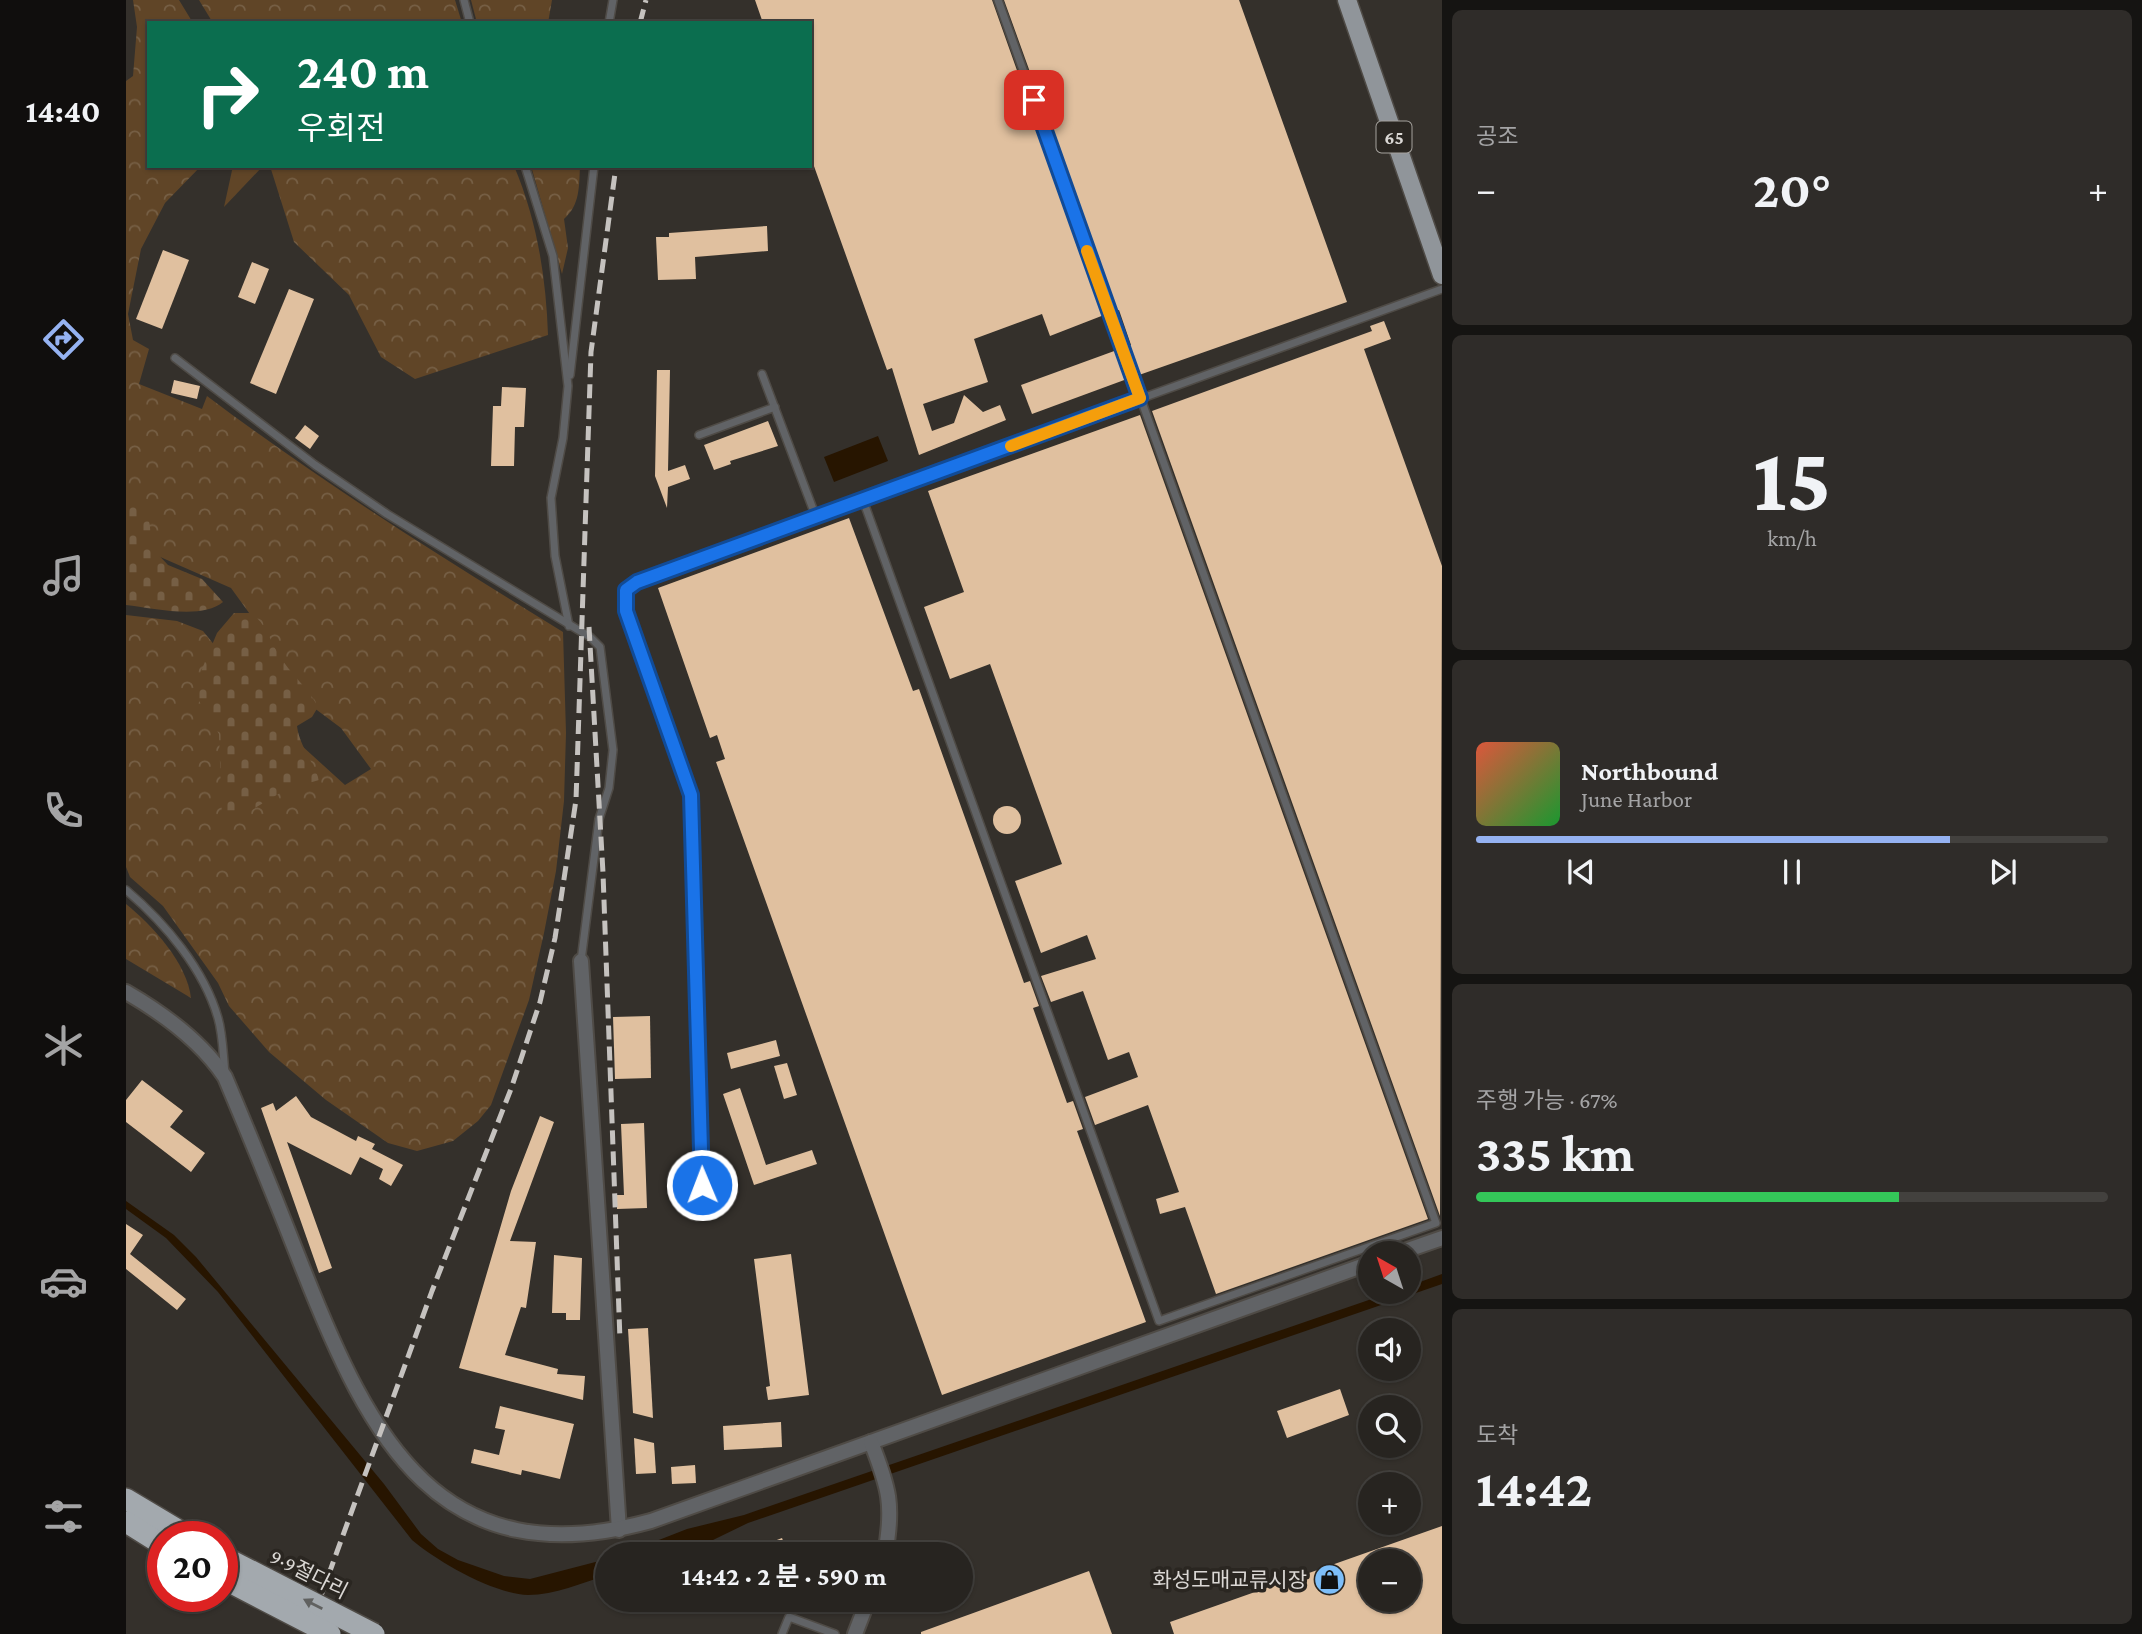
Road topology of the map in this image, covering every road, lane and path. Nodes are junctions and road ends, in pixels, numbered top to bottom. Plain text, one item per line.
1 (464, 0) edge
2 (613, 0) edge
3 (998, 0) edge
4 (1347, 0) edge
5 (469, 21) edge
6 (609, 21) edge
7 (526, 168) edge
8 (594, 168) edge
9 (1442, 275) edge
10 (1442, 289) edge
11 (174, 358) dead end
12 (762, 374) dead end
13 (568, 386) junction
14 (1140, 398) junction
15 (775, 407) junction
16 (699, 435) dead end
17 (863, 500) junction
18 (813, 509) junction
19 (569, 626) junction
20 (126, 890) edge
21 (581, 961) joint
22 (126, 992) edge
23 (225, 1077) junction
24 (702, 1185) dead end
25 (1439, 1222) edge
26 (1442, 1238) edge
27 (1421, 1245) edge
28 (1358, 1267) edge
29 (871, 1442) junction
30 (126, 1499) edge
31 (163, 1521) edge
32 (126, 1522) edge
33 (619, 1530) junction
34 (147, 1535) edge
35 (886, 1542) edge
36 (238, 1564) edge
37 (238, 1586) edge
38 (863, 1612) edge
39 (330, 1634) edge
40 (374, 1634) edge
41 (782, 1634) edge
42 (835, 1634) edge
43 (855, 1634) edge

1 - 5 lane
2 - 6 lane
3 - 14 lane
4 - 9 main road, 65
7 - 13 lane
8 - 13 lane
10 - 14 lane
11 - 19 lane
12 - 15 lane
13 - 19 lane
14 - 17 lane
14 - 25 lane
15 - 16 lane
15 - 18 lane
17 - 18 lane
17 - 25 lane
18 - 24 lane
19 - 21 lane
20 - 23 lane
21 - 33 street
22 - 23 street
23 - 33 street
26 - 27 street
28 - 29 street
29 - 33 street
29 - 35 street
30 - 31 highway
32 - 34 highway
40 -> 36 highway, 9·9절다리, bridge
37 - 39 highway, 9·9절다리, bridge
38 - 43 street
41 - 42 lane

